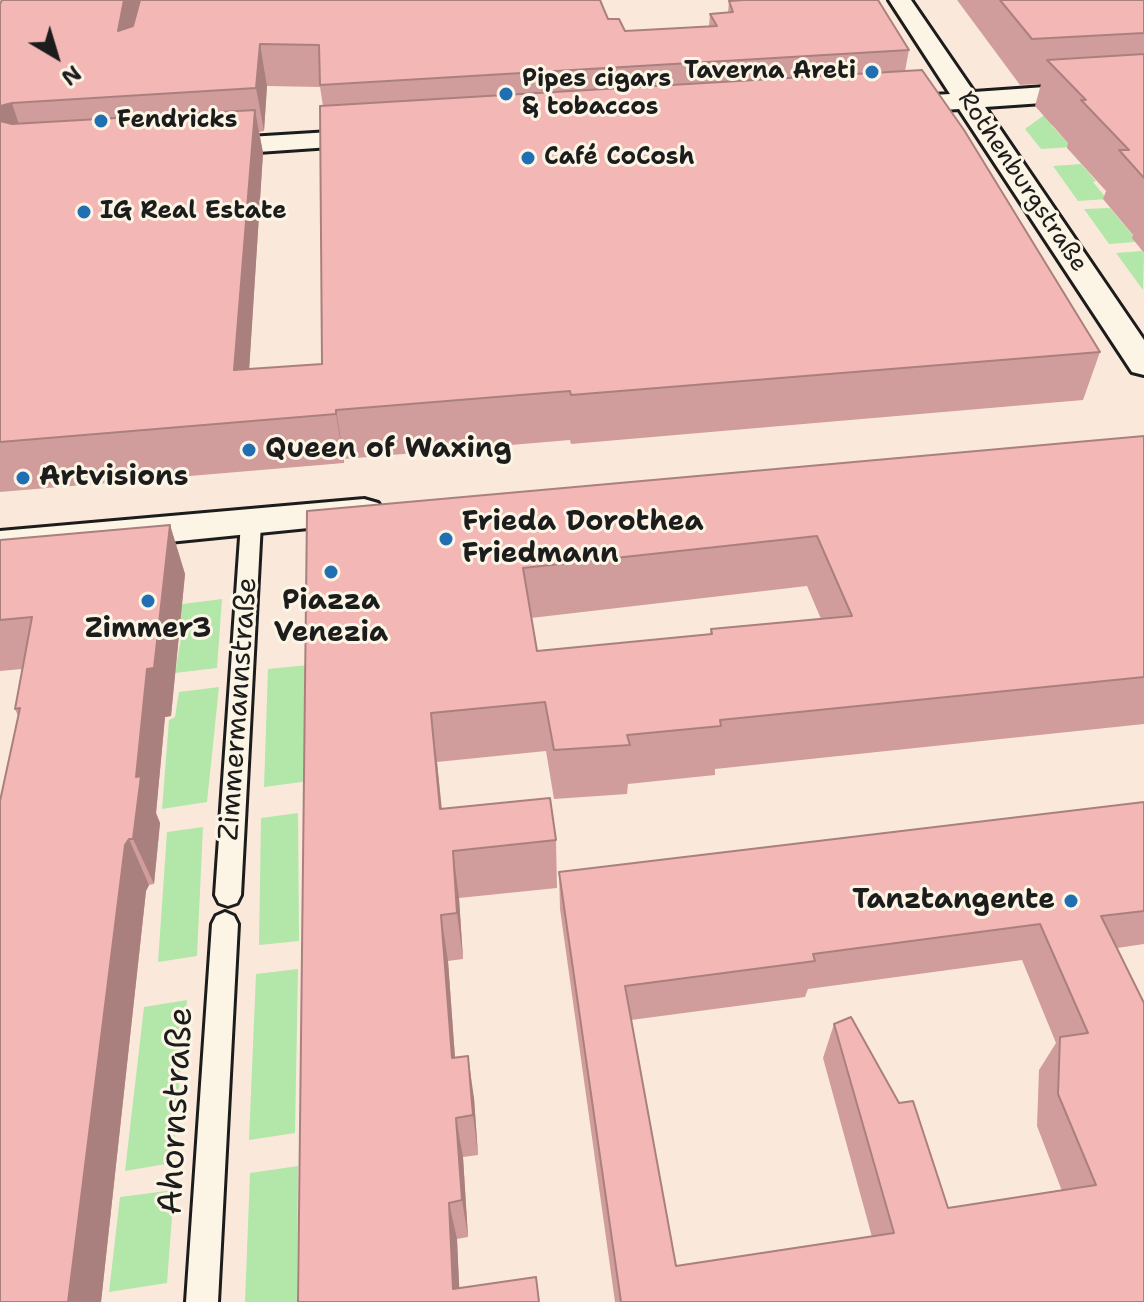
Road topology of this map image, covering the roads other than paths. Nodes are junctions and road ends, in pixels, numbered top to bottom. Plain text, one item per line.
1 (900, 0) edge
2 (1144, 88) edge
3 (966, 100) junction
4 (861, 107) edge
5 (409, 135) edge
6 (173, 150) edge
7 (1144, 365) edge
8 (400, 509) edge
9 (251, 523) junction
10 (0, 545) edge
11 (226, 910) joint
12 (202, 1302) edge

1 - 3 street, Rothenburgstraße
2 - 3 street
3 - 4 street
3 - 7 street, Rothenburgstraße
5 - 6 street
8 - 9 street
9 - 10 street
9 - 11 lane, Zimmermannstraße
11 - 12 lane, Ahornstraße

